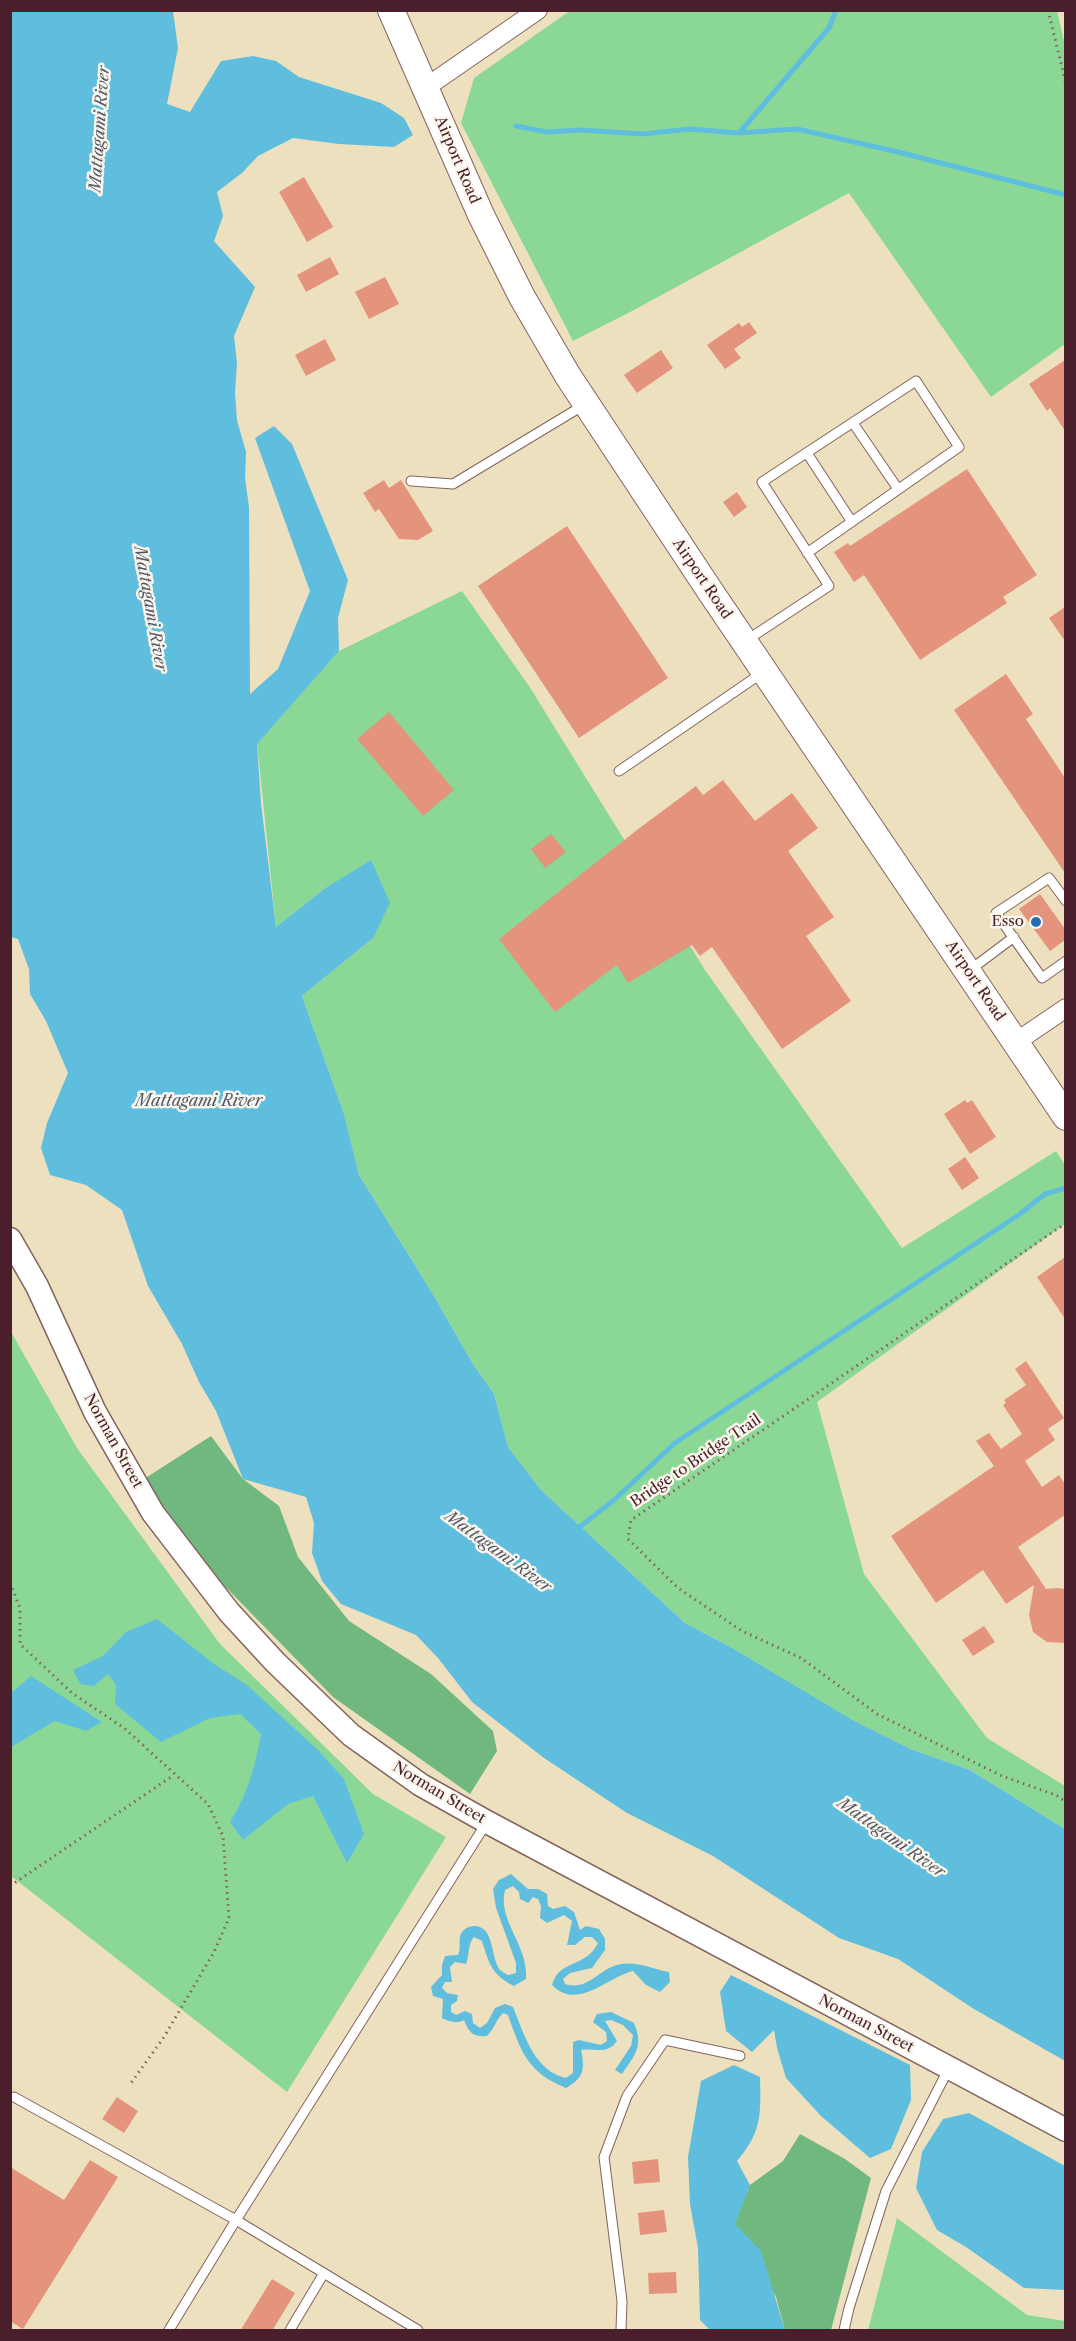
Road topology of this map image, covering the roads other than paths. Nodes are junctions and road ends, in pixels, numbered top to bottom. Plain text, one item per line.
1 (391, 10) edge
2 (538, 10) edge
3 (426, 88) junction
4 (586, 404) junction
5 (853, 423) junction
6 (807, 453) junction
7 (411, 481) dead end
8 (898, 489) junction
9 (852, 522) junction
10 (807, 553) junction
11 (744, 642) junction
12 (764, 671) junction
13 (620, 771) dead end
14 (1065, 898) edge
15 (1014, 938) junction
16 (1065, 961) edge
17 (968, 971) junction
18 (1065, 1008) edge
19 (1016, 1042) junction
20 (1065, 1117) edge
21 (10, 1239) edge
22 (487, 1822) junction
23 (740, 2056) dead end
24 (949, 2068) junction
25 (14, 2097) dead end
26 (1065, 2130) edge
27 (236, 2220) junction
28 (324, 2273) junction
29 (169, 2331) edge
30 (290, 2331) edge
31 (418, 2331) edge
32 (621, 2331) edge
33 (844, 2331) edge

1 - 3 main road, Airport Road
2 - 3 street
3 - 4 main road, Airport Road
4 - 7 lane
4 - 11 main road, Airport Road
5 - 6 lane
5 - 8 lane
5 - 8 lane
6 - 9 lane
6 - 10 lane
8 - 9 lane
9 - 10 lane
10 - 11 lane
11 - 12 main road, Airport Road
12 - 13 lane
12 - 17 main road, Airport Road
14 - 15 lane
15 - 16 lane
15 - 17 lane
17 - 19 main road, Airport Road
18 - 19 street
19 - 20 main road, Airport Road
21 - 22 street, Norman Street
22 - 24 street, Norman Street
22 - 27 lane
23 - 32 lane
24 - 26 street, Norman Street
24 - 33 lane
25 - 27 lane
27 - 28 lane
27 - 29 lane
28 - 30 lane
28 - 31 lane

